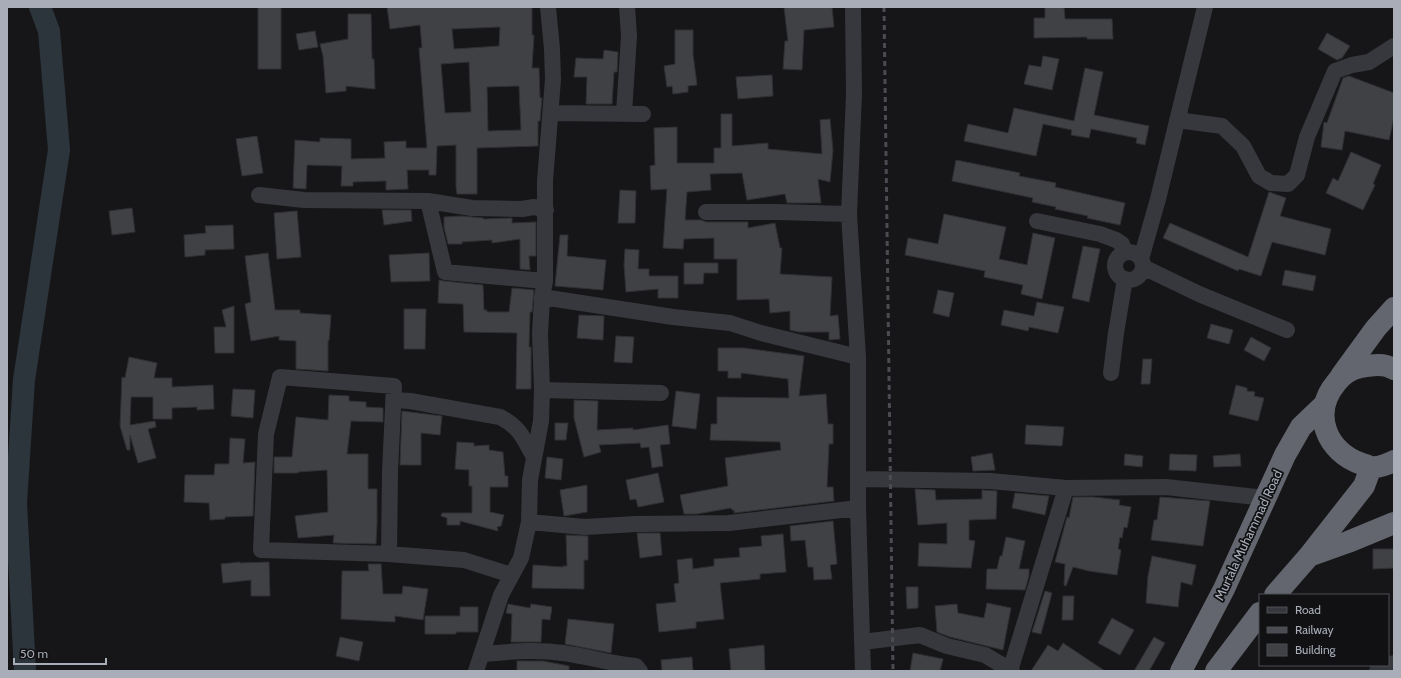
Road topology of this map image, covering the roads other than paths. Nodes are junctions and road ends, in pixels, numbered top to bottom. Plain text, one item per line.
1 (548, 7) edge
2 (627, 7) edge
3 (853, 7) edge
4 (1205, 7) edge
5 (1394, 46) edge
6 (551, 113) junction
7 (624, 113) junction
8 (643, 114) dead end
9 (1177, 120) junction
10 (259, 194) dead end
11 (428, 201) junction
12 (546, 210) junction
13 (706, 212) dead end
14 (850, 214) junction
15 (1037, 221) dead end
16 (1125, 252) junction
17 (1142, 263) junction
18 (1125, 279) junction
19 (543, 289) junction
20 (1394, 308) edge
21 (1287, 330) dead end
22 (858, 357) junction
23 (1394, 369) edge
24 (1111, 373) dead end
25 (1340, 377) junction
26 (542, 390) junction
27 (661, 393) dead end
28 (394, 400) junction
29 (1324, 405) junction
30 (534, 457) junction
31 (1387, 465) edge
32 (858, 479) junction
33 (1066, 488) junction
34 (1265, 498) junction
35 (858, 508) junction
36 (529, 522) junction
37 (1394, 523) edge
38 (389, 554) junction
39 (1309, 556) junction
40 (511, 575) junction
41 (1276, 594) edge
42 (1259, 614) edge
43 (862, 642) junction
44 (482, 654) junction
45 (1388, 666) edge
46 (476, 671) edge
47 (640, 671) edge
48 (862, 671) edge
49 (1011, 671) edge
50 (1181, 671) edge
51 (1216, 671) edge
52 (1377, 671) edge

1 - 6 street
2 - 7 street
3 - 14 street
4 - 9 street
5 - 9 street
6 - 7 street
6 - 12 street
7 - 8 street
9 - 17 street
10 - 11 street
11 - 12 street
11 - 19 street
12 - 19 street
13 - 14 street
14 - 22 street
15 - 16 street
16 - 17 street
16 - 18 street
17 - 18 street
17 - 21 street
18 - 24 street
19 - 22 street
19 - 26 street
20 - 25 highway
22 - 32 street
23 - 25 highway
25 - 29 highway
26 - 27 street
26 - 30 street
28 - 30 street
28 - 38 street
28 - 38 street
29 - 31 highway
29 - 34 highway, Murtala Muhammad Road
30 - 36 street
31 - 39 highway
32 - 33 street
32 - 35 street
33 - 34 street
33 - 49 street
34 - 50 highway, Murtala Muhammad Road
35 - 36 street
35 - 43 street
36 - 40 street
37 - 39 highway
38 - 40 street
39 - 41 highway
40 - 44 street
42 - 51 highway
43 - 48 street
43 - 49 street
44 - 46 street
44 - 47 street
45 - 52 street

